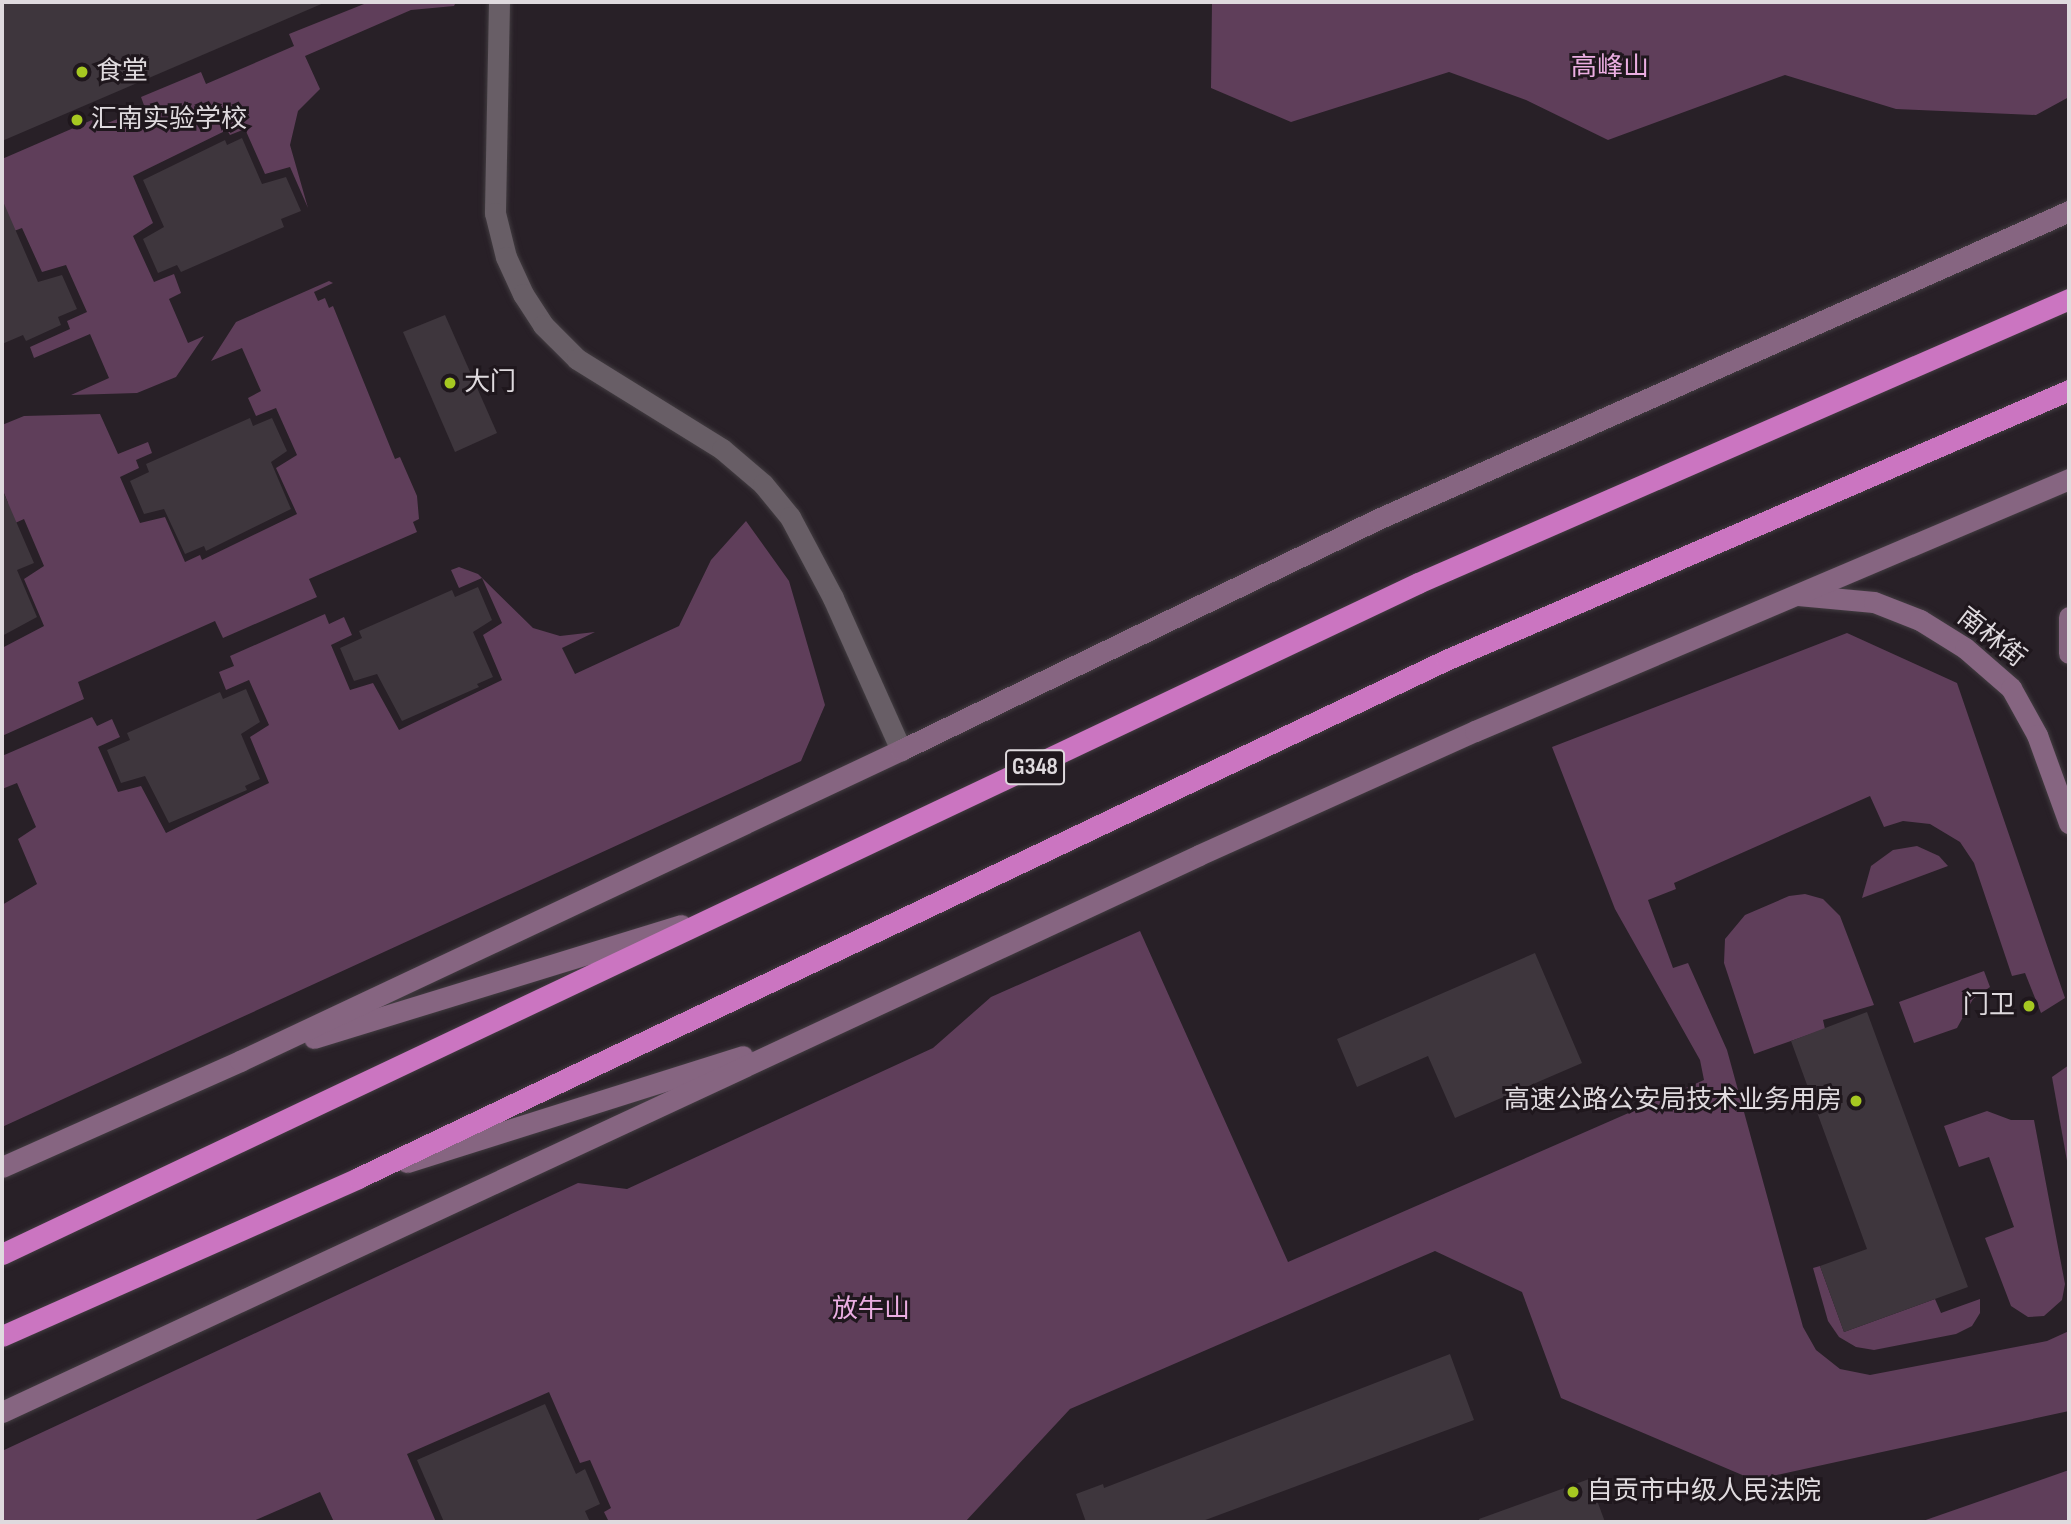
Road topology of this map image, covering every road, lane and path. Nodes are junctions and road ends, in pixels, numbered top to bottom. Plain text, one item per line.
1 (499, 2) edge
2 (2069, 211) edge
3 (2069, 299) edge
4 (2069, 390) edge
5 (2069, 479) edge
6 (1796, 595) junction
7 (2069, 617) edge
8 (2069, 653) edge
9 (901, 750) junction
10 (2069, 823) edge
11 (746, 905) junction
12 (828, 1030) junction
13 (240, 1061) junction
14 (2, 1167) edge
15 (358, 1178) junction
16 (5, 1253) edge
17 (2, 1336) edge
18 (2, 1412) edge

1 - 9 street
2 - 9 street
3 - 11 highway, G348
4 - 15 highway
5 - 6 street
6 - 10 street, 南林街
6 - 12 street
7 - 8 street
9 - 13 street
11 - 13 street
11 - 16 highway, G348
12 - 15 street
12 - 18 street
13 - 14 street
15 - 17 highway

